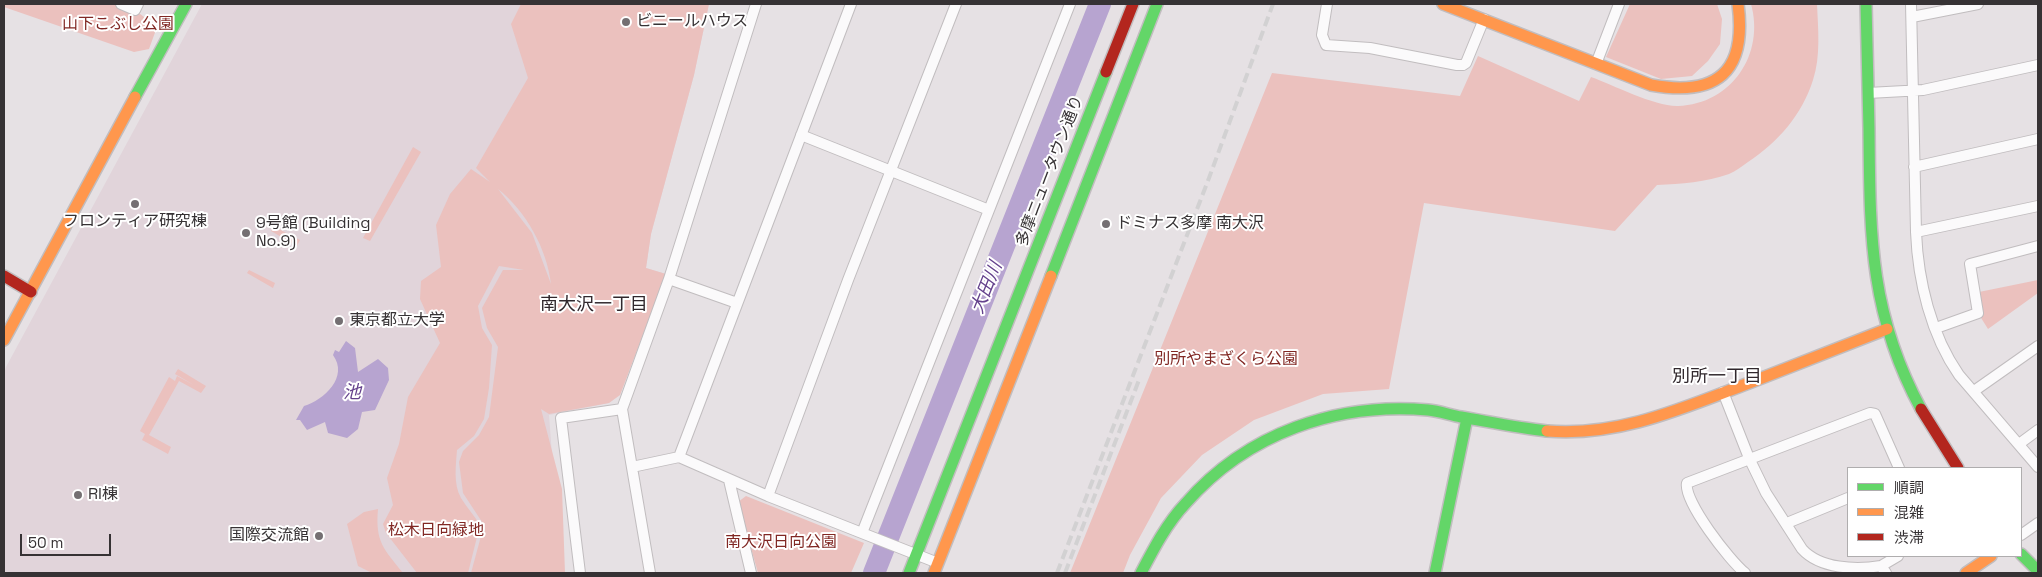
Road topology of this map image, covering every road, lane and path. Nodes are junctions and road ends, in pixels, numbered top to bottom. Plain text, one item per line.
1 (120, 4) edge
2 (138, 4) edge
3 (186, 4) edge
4 (756, 4) edge
5 (851, 4) edge
6 (956, 4) edge
7 (1070, 4) edge
8 (1133, 4) edge
9 (1157, 4) edge
10 (1327, 4) edge
11 (1443, 4) edge
12 (1619, 4) edge
13 (1738, 4) edge
14 (1866, 4) edge
15 (1911, 4) edge
16 (1978, 4) edge
17 (1912, 17) junction
18 (1484, 19) junction
19 (1596, 64) junction
20 (2038, 65) edge
21 (1913, 90) junction
22 (1868, 93) junction
23 (801, 135) junction
24 (2038, 139) edge
25 (1914, 167) junction
26 (891, 171) junction
27 (2038, 206) edge
28 (989, 210) junction
29 (1916, 232) junction
30 (2038, 246) edge
31 (4, 276) edge
32 (669, 279) junction
33 (31, 292) junction
34 (737, 304) junction
35 (1936, 328) junction
36 (1887, 329) junction
37 (4, 340) edge
38 (2038, 346) edge
39 (1974, 391) junction
40 (1722, 392) junction
41 (622, 409) junction
42 (1467, 418) junction
43 (2038, 430) edge
44 (2019, 444) junction
45 (679, 457) junction
46 (1749, 458) junction
47 (632, 467) junction
48 (1899, 467) edge
49 (1957, 467) edge
50 (2038, 467) edge
51 (729, 480) junction
52 (768, 496) junction
53 (1847, 498) edge
54 (1787, 523) junction
55 (2038, 523) edge
56 (867, 534) junction
57 (2022, 534) edge
58 (916, 554) junction
59 (2022, 555) edge
60 (1897, 557) edge
61 (1990, 557) edge
62 (936, 568) edge
63 (1848, 570) edge
64 (1884, 570) edge
65 (2038, 571) edge
66 (580, 573) edge
67 (650, 573) edge
68 (751, 573) edge
69 (909, 573) edge
70 (1141, 573) edge
71 (1435, 573) edge
72 (1745, 573) edge
73 (1966, 573) edge

1 - 2 street
3 - 33 street
4 - 32 street
5 - 23 street
6 - 26 street
7 - 28 street
8 - 58 street, 多摩ニュータウン通り
9 - 62 street
10 - 18 street
11 - 18 street
12 - 19 street
13 - 19 street
14 - 22 street
15 - 17 street
16 - 17 street
17 - 21 street
18 - 19 street
20 - 21 street
21 - 22 street
21 - 25 street
22 - 36 street
23 - 26 street
23 - 34 street
24 - 25 street
25 - 29 street
26 - 28 street
26 - 52 street
27 - 29 street
28 - 56 street
29 - 35 street
30 - 35 street
31 - 33 street
32 - 34 street
32 - 41 street
33 - 37 street
34 - 45 street
35 - 39 street
36 - 40 street
36 - 49 street
38 - 39 street
39 - 44 street
40 - 42 street
40 - 46 street
41 - 47 street
41 - 66 street
42 - 70 street
42 - 71 street
43 - 44 street
44 - 50 street
45 - 47 street
45 - 51 street
46 - 48 street
46 - 54 street
46 - 72 street
47 - 67 street
51 - 52 street
51 - 68 street
52 - 56 street
53 - 54 street
54 - 63 street
55 - 57 street
56 - 58 street
58 - 62 street
58 - 69 street, 多摩ニュータウン通り
59 - 65 street
60 - 64 street
61 - 73 street
63 - 64 street

